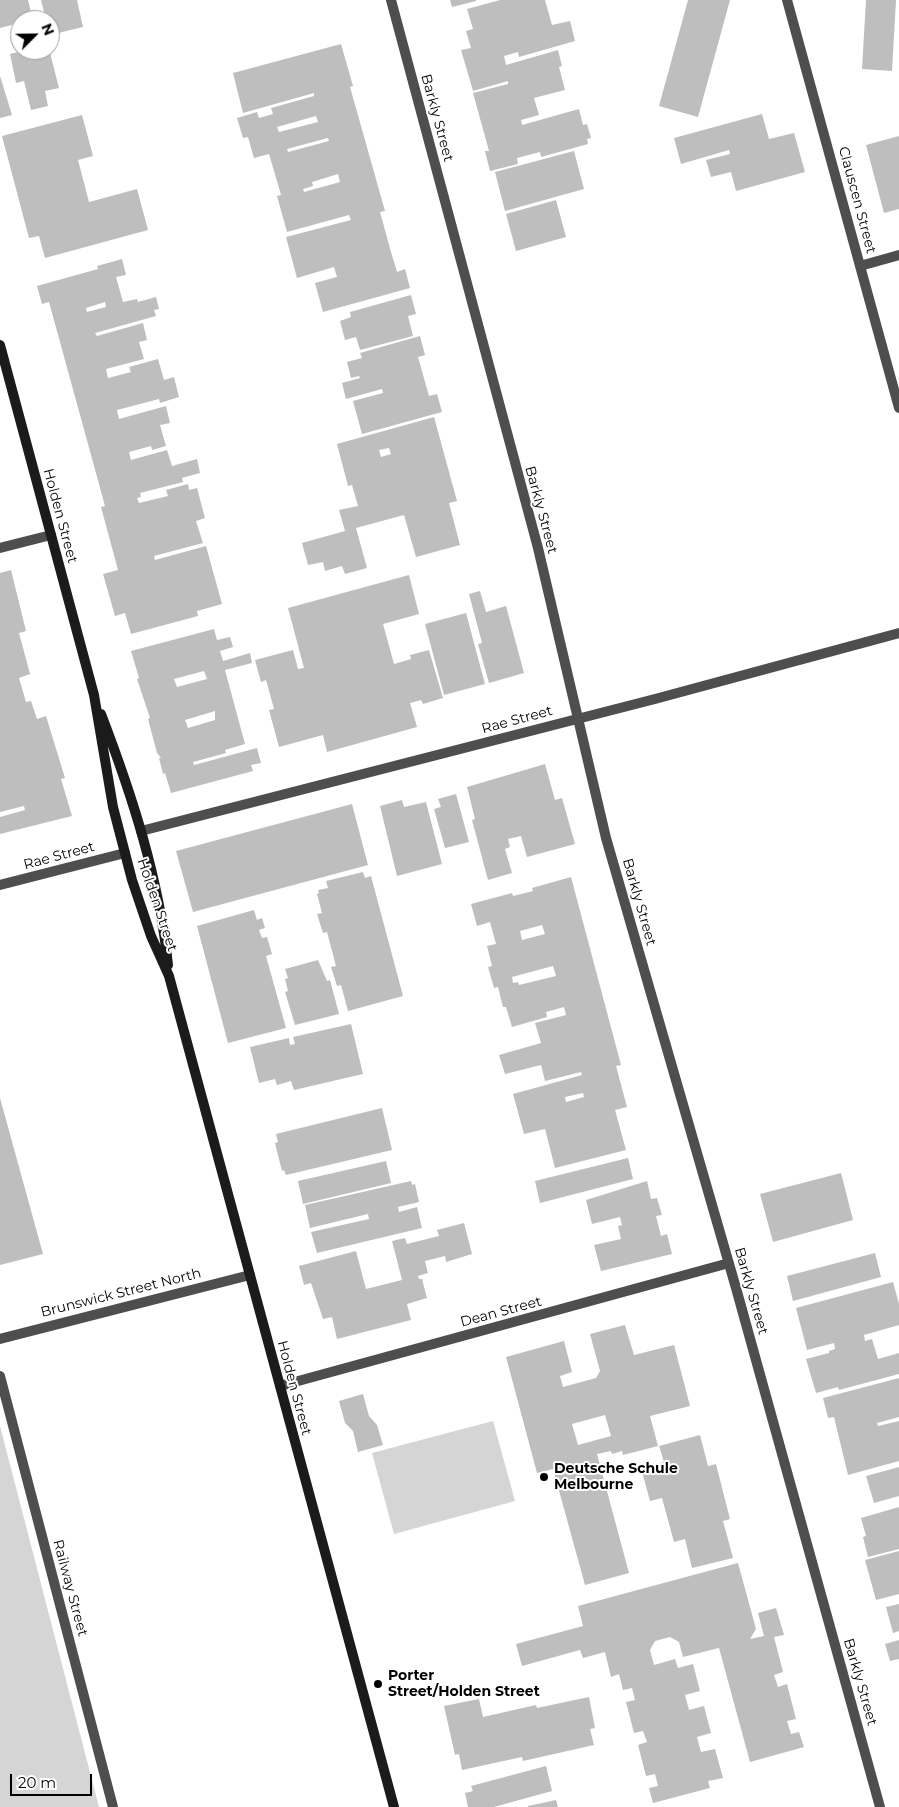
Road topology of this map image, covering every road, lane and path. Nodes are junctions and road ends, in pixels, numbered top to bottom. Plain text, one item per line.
1 (391, 0) edge
2 (787, 0) edge
3 (899, 255) edge
4 (860, 266) junction
5 (0, 344) edge
6 (899, 408) edge
7 (51, 535) junction
8 (0, 548) edge
9 (899, 634) edge
10 (94, 695) junction
11 (579, 718) junction
12 (141, 830) junction
13 (125, 853) junction
14 (0, 886) edge
15 (169, 976) junction
16 (729, 1263) junction
17 (250, 1275) junction
18 (0, 1339) edge
19 (0, 1376) edge
20 (280, 1386) junction
21 (113, 1807) edge
22 (394, 1807) edge
23 (880, 1807) edge

1 - 11 street, Barkly Street
2 - 4 street, Clauscen Street
3 - 4 street
4 - 6 street, Clauscen Street
5 - 7 main road, Holden Street
7 - 8 street
7 - 10 main road, Holden Street
9 - 11 street, Rae Street
10 - 12 main road, Holden Street
10 - 13 main road, Holden Street
11 - 12 street, Rae Street
11 - 16 street, Barkly Street
12 - 15 main road, Holden Street
13 - 14 street, Rae Street
13 - 15 main road, Holden Street
15 - 17 main road, Holden Street
16 - 20 street, Dean Street
16 - 23 street, Barkly Street
17 - 18 street, Brunswick Street North
17 - 20 main road, Holden Street
19 - 21 street, Railway Street
20 - 22 main road, Holden Street

